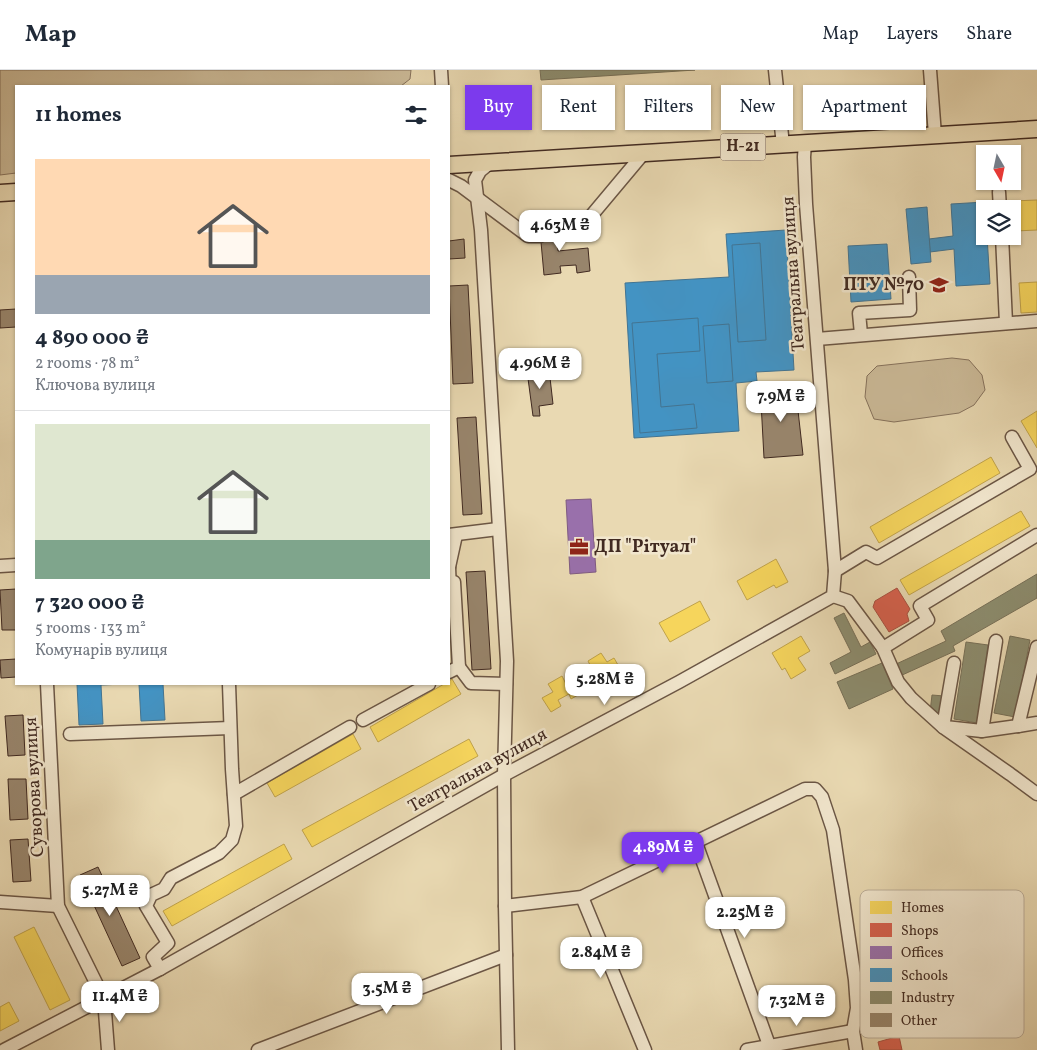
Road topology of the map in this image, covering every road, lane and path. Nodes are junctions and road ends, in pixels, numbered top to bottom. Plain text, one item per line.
1 (442, 70) edge
2 (775, 70) edge
3 (930, 70) edge
4 (442, 85) edge
5 (1037, 129) edge
6 (935, 135) junction
7 (805, 144) junction
8 (783, 145) junction
9 (643, 154) junction
10 (491, 162) junction
11 (450, 165) edge
12 (450, 180) edge
13 (15, 192) edge
14 (999, 192) dead end
15 (0, 193) edge
16 (476, 198) junction
17 (999, 200) edge
18 (556, 235) dead end
19 (540, 236) dead end
20 (1002, 245) edge
21 (909, 276) dead end
22 (1037, 321) edge
23 (1006, 323) junction
24 (860, 334) junction
25 (817, 338) junction
26 (1012, 437) dead end
27 (498, 529) junction
28 (453, 535) edge
29 (1037, 536) edge
30 (450, 559) edge
31 (15, 565) edge
32 (0, 566) edge
33 (835, 572) junction
34 (454, 582) dead end
35 (833, 596) junction
36 (996, 641) dead end
37 (1037, 647) edge
38 (883, 648) junction
39 (954, 663) dead end
40 (454, 670) edge
41 (506, 684) junction
42 (47, 685) edge
43 (229, 685) edge
44 (426, 685) edge
45 (363, 720) dead end
46 (1037, 723) edge
47 (1018, 726) junction
48 (350, 727) dead end
49 (943, 727) junction
50 (230, 728) junction
51 (982, 732) junction
52 (70, 734) dead end
53 (504, 775) junction
54 (234, 794) junction
55 (1037, 794) edge
56 (696, 842) junction
57 (582, 897) junction
58 (0, 902) edge
59 (58, 906) junction
60 (505, 906) junction
61 (506, 955) junction
62 (160, 969) junction
63 (104, 999) junction
64 (853, 1031) junction
65 (768, 1045) junction
66 (4, 1050) edge
67 (108, 1050) edge
68 (258, 1050) edge
69 (508, 1050) edge
70 (645, 1050) edge
71 (747, 1050) edge
72 (856, 1050) edge

1 - 4 street
2 - 8 street
3 - 6 street
5 - 6 main road, Н-21
6 - 7 main road, Н-21
7 - 8 main road, Н-21
7 - 25 street, Театральна вулиця
8 - 9 main road, Н-21
9 - 10 main road, Н-21
9 - 18 street
10 - 11 main road, Н-21
10 - 16 street
12 - 16 street
13 - 15 main road
14 - 17 street
16 - 19 street
16 - 27 street
20 - 23 street
21 - 24 street
22 - 23 street
23 - 24 street
24 - 25 street
25 - 33 street, Театральна вулиця
26 - 33 street
27 - 28 street
27 - 41 street
28 - 30 street
29 - 38 street
31 - 32 street
33 - 35 street, Театральна вулиця
34 - 40 street
35 - 38 street
35 - 53 street, Театральна вулиця
36 - 51 street
37 - 47 street
38 - 49 street
39 - 49 street
40 - 41 street
41 - 53 street
42 - 59 street, Суворова вулиця
43 - 50 street
44 - 45 street
46 - 47 street
47 - 51 street
48 - 54 street
49 - 51 street
49 - 55 street
50 - 52 street
50 - 54 street
53 - 60 street
53 - 62 street, Театральна вулиця
54 - 62 street
56 - 57 street
56 - 64 street
56 - 65 street
57 - 60 street
57 - 70 street
58 - 59 street
59 - 63 street, Суворова вулиця
60 - 61 street
61 - 68 street
61 - 69 street
62 - 63 street, Театральна вулиця
63 - 66 street, Театральна вулиця
63 - 67 street
64 - 65 street
64 - 72 street
65 - 71 street

